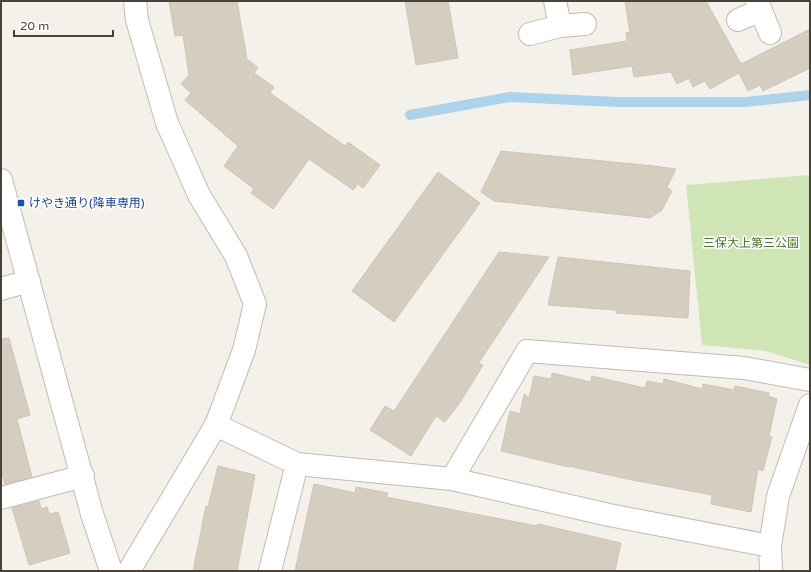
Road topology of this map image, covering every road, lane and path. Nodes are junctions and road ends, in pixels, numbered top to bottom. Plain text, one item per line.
1 (135, 1) edge
2 (555, 1) edge
3 (759, 6) edge
4 (738, 20) dead end
5 (585, 24) dead end
6 (560, 26) junction
7 (770, 33) dead end
8 (530, 34) dead end
9 (1, 180) edge
10 (29, 282) junction
11 (1, 289) edge
12 (810, 380) edge
13 (810, 405) edge
14 (216, 425) junction
15 (297, 464) junction
16 (83, 476) junction
17 (452, 479) junction
18 (1, 498) edge
19 (770, 546) junction
20 (111, 571) edge
21 (129, 571) edge
22 (270, 571) edge
23 (770, 571) edge

1 - 14 street
2 - 6 street
3 - 4 street
3 - 7 street
5 - 6 street
6 - 8 street
9 - 10 street
10 - 11 street
10 - 16 street
12 - 17 street
13 - 19 street
14 - 15 street
14 - 21 street
15 - 17 street
15 - 22 street
16 - 18 street
16 - 20 street
17 - 19 street
19 - 23 street

